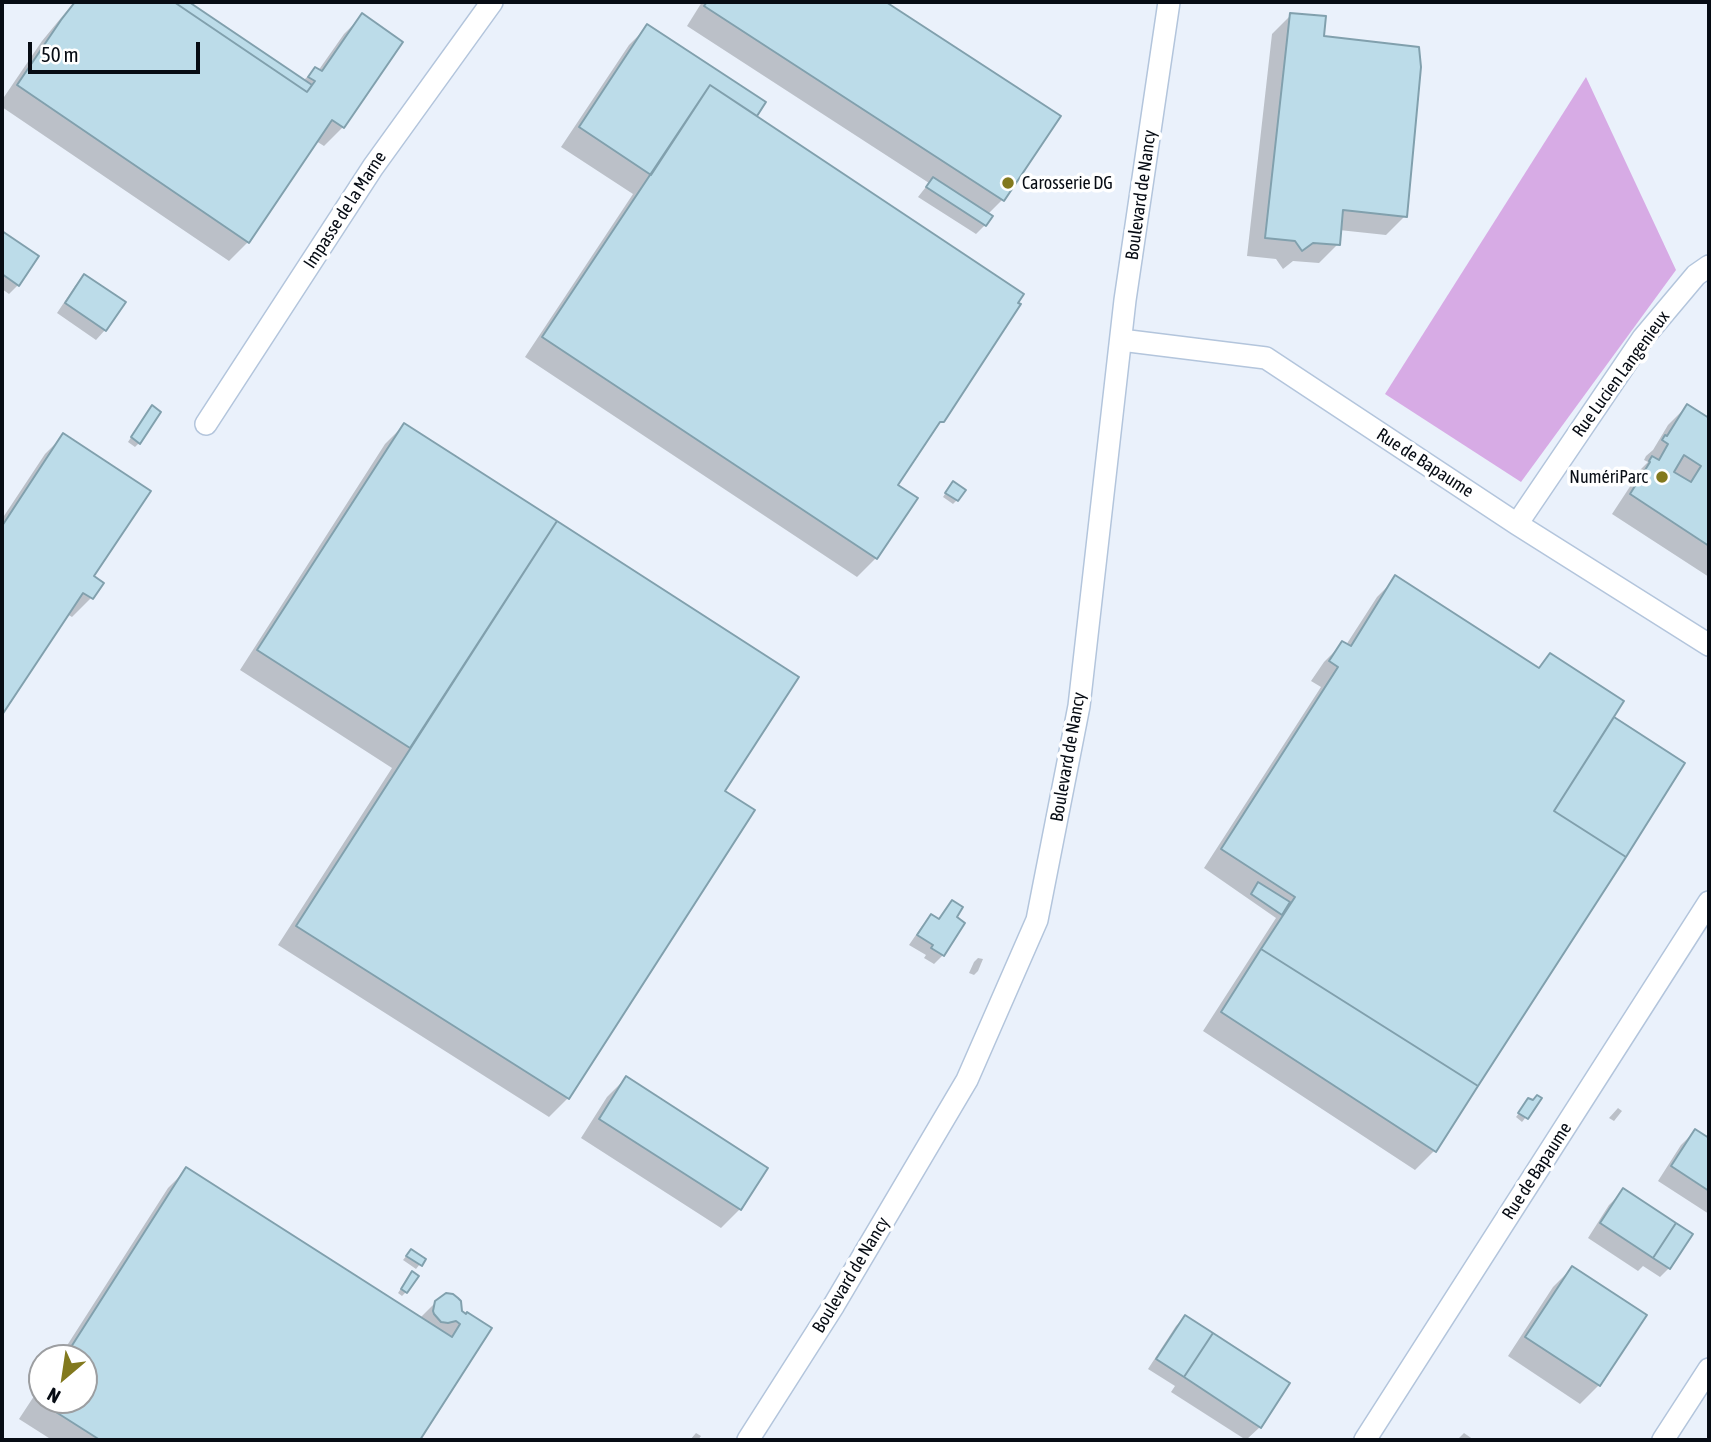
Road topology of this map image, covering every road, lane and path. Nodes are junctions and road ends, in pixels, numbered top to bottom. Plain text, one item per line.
1 (492, 2) edge
2 (1169, 2) edge
3 (1709, 266) edge
4 (1121, 340) junction
5 (206, 424) dead end
6 (1517, 524) junction
7 (1709, 645) edge
8 (1709, 902) edge
9 (1709, 1368) edge
10 (748, 1440) edge
11 (1365, 1440) edge
12 (1663, 1440) edge

1 - 5 street, Impasse de la Marne
2 - 4 street, Boulevard de Nancy
3 - 6 street, Rue Lucien Langenieux
4 - 6 street, Rue de Bapaume
4 - 10 street, Boulevard de Nancy
6 - 7 street, Rue de Bapaume
8 - 11 street, Rue de Bapaume
9 - 12 street

